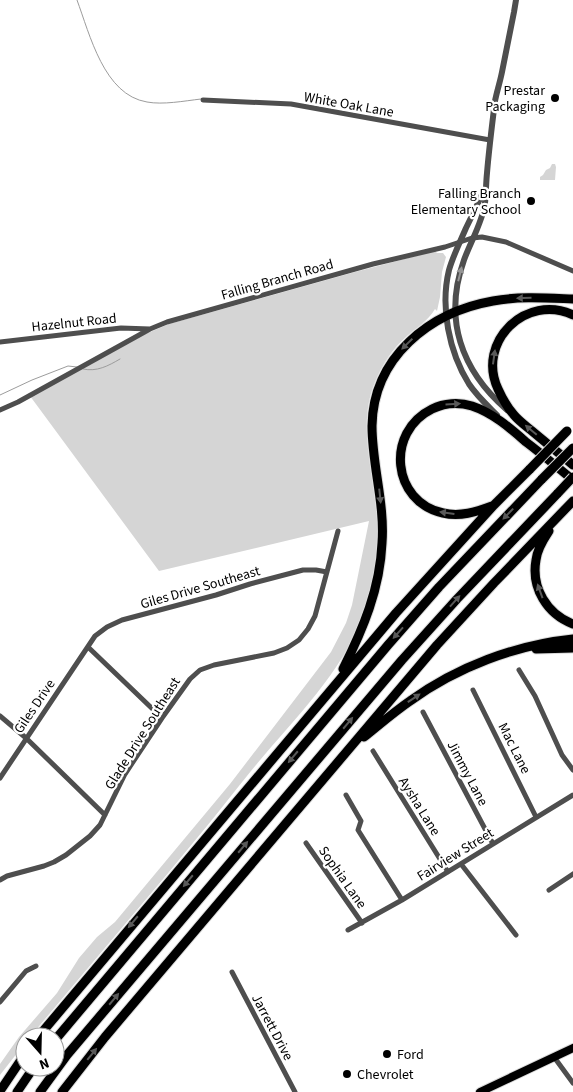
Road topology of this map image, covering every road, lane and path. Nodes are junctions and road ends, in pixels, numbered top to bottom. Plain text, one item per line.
1 (516, 0) edge
2 (203, 100) dead end
3 (490, 140) junction
4 (486, 186) junction
5 (472, 238) junction
6 (460, 242) junction
7 (573, 271) edge
8 (573, 298) edge
9 (455, 311) junction
10 (446, 315) junction
11 (573, 315) edge
12 (150, 329) junction
13 (0, 342) edge
14 (0, 410) edge
15 (516, 417) junction
16 (508, 427) junction
17 (570, 428) edge
18 (573, 448) edge
19 (573, 465) edge
20 (573, 479) edge
21 (572, 502) edge
22 (494, 505) junction
23 (557, 518) junction
24 (338, 531) dead end
25 (327, 572) junction
26 (573, 624) edge
27 (573, 639) edge
28 (88, 647) junction
29 (573, 648) edge
30 (518, 650) junction
31 (520, 670) dead end
32 (338, 680) junction
33 (473, 690) dead end
34 (423, 712) dead end
35 (0, 716) edge
36 (162, 718) junction
37 (26, 738) junction
38 (348, 749) junction
39 (373, 751) dead end
40 (573, 770) edge
41 (0, 778) edge
42 (346, 795) dead end
43 (573, 795) edge
44 (106, 814) junction
45 (536, 817) junction
46 (306, 843) dead end
47 (493, 844) junction
48 (460, 864) junction
49 (448, 872) junction
50 (573, 874) edge
51 (0, 880) edge
52 (549, 890) dead end
53 (402, 900) junction
54 (362, 923) junction
55 (348, 930) dead end
56 (516, 935) dead end
57 (36, 966) dead end
58 (232, 972) dead end
59 (0, 1002) edge
60 (46, 1027) edge
61 (65, 1028) edge
62 (573, 1048) edge
63 (554, 1057) junction
64 (15, 1069) edge
65 (27, 1077) edge
66 (573, 1083) edge
67 (0, 1091) edge
68 (17, 1092) edge
69 (40, 1092) edge
70 (62, 1092) edge
71 (294, 1092) edge
72 (480, 1092) edge

1 - 3 street
2 - 3 street, White Oak Lane
3 - 4 street
4 - 5 street
4 - 6 street
5 - 6 street, Falling Branch Road
5 - 7 street, Falling Branch Road
9 -> 5 street
6 - 10 street
6 - 12 street, Falling Branch Road
8 -> 9 highway
9 - 10 highway
9 - 15 street
10 - 16 street
10 -> 32 highway
15 -> 11 highway
12 - 13 street, Hazelnut Road
12 - 14 street, Falling Branch Road
19 -> 15 highway
16 - 20 highway
22 -> 16 highway
17 - 22 highway, bridge
18 -> 61 highway, bridge
69 -> 20 highway, bridge
21 - 23 highway
22 - 32 highway
26 -> 23 highway
23 - 38 highway
24 - 25 street, Glade Drive Southeast
25 - 28 street, Giles Drive Southeast
25 - 36 street, Glade Drive Southeast
27 - 30 highway
28 - 36 street
28 - 37 street, Giles Drive
29 - 30 highway
38 -> 30 highway
31 - 40 street
32 -> 60 highway
33 - 45 street, Mac Lane
34 - 47 street, Jimmy Lane
35 - 37 street
36 - 44 street, Glade Drive Southeast
37 - 41 street, Giles Drive
37 - 44 street
70 -> 38 highway
39 - 49 street, Aysha Lane
42 - 53 street
43 - 45 street, Fairview Street
44 - 51 street, Glade Drive Southeast
45 - 47 street, Fairview Street
46 - 54 street, Sophia Lane
47 - 48 street, Fairview Street
48 - 49 street, Fairview Street
48 - 56 street
49 - 53 street, Fairview Street
50 - 52 street
53 - 54 street, Fairview Street
54 - 55 street, Fairview Street
57 - 59 street
58 - 71 street, Jarrett Drive
62 - 63 main road
63 - 66 street
63 - 72 main road
64 - 67 highway
65 - 68 highway

